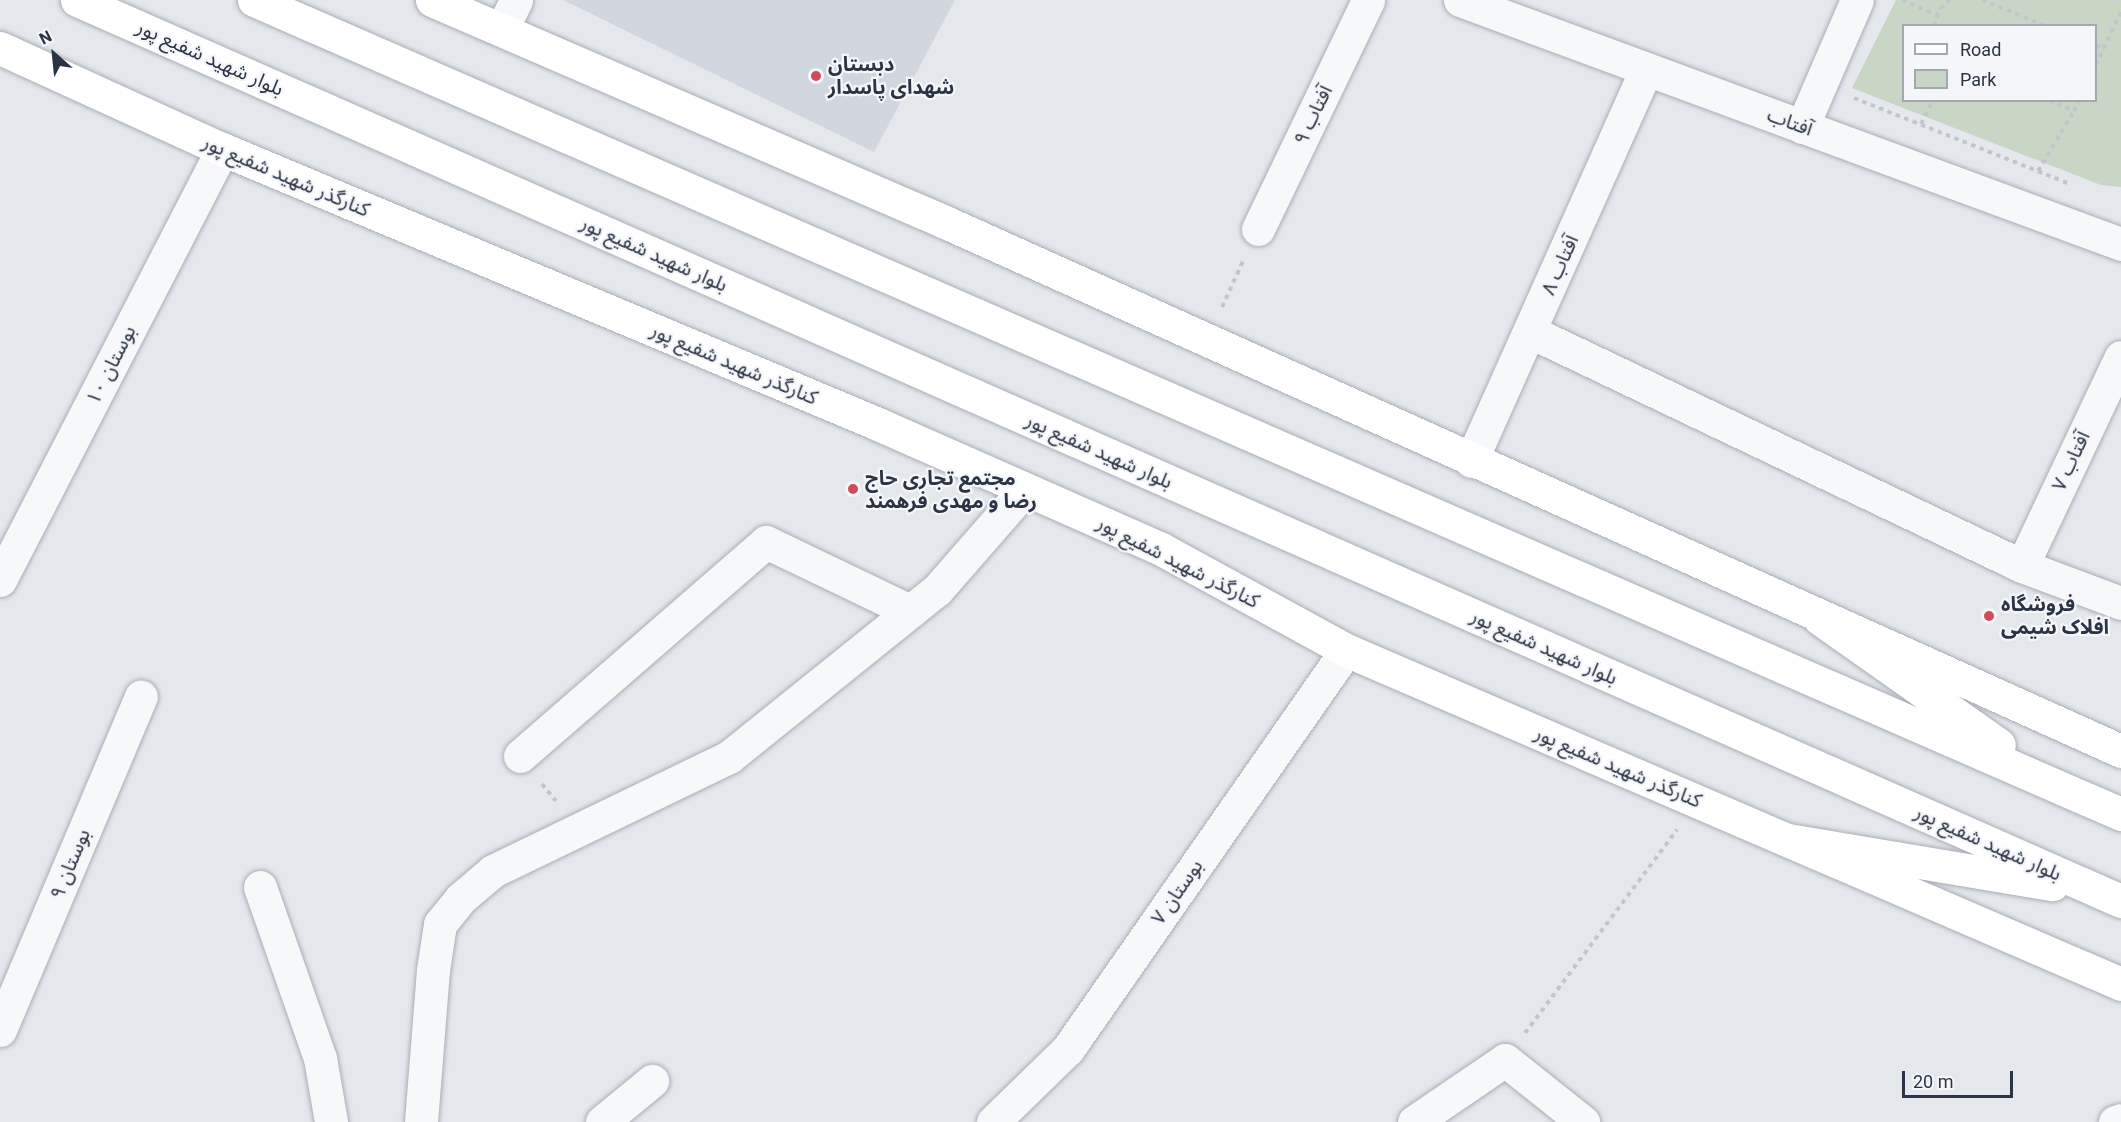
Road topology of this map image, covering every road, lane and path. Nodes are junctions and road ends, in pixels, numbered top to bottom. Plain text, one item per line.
1 (77, 0) edge
2 (254, 0) edge
3 (432, 0) edge
4 (516, 0) edge
5 (1368, 0) edge
6 (1460, 0) edge
7 (1857, 0) edge
8 (1902, 0) edge
9 (1950, 0) edge
10 (1982, 0) edge
11 (2121, 11) edge
12 (1936, 15) junction
13 (1934, 24) edge
14 (2041, 24) edge
15 (502, 29) junction
16 (2097, 45) edge
17 (0, 48) edge
18 (2104, 48) junction
19 (2097, 63) edge
20 (1646, 69) junction
21 (1843, 94) dead end
22 (1932, 102) edge
23 (2054, 102) edge
24 (2078, 102) edge
25 (2074, 111) junction
26 (1921, 124) junction
27 (1802, 127) junction
28 (222, 149) junction
29 (2038, 171) junction
30 (2080, 188) dead end
31 (1258, 229) joint
32 (2121, 244) edge
33 (1531, 332) junction
34 (1206, 340) junction
35 (2121, 357) edge
36 (1472, 461) junction
37 (1025, 489) junction
38 (2022, 566) junction
39 (0, 580) edge
40 (2121, 603) edge
41 (910, 611) junction
42 (1819, 618) junction
43 (1346, 650) junction
44 (141, 697) dead end
45 (2121, 751) edge
46 (520, 756) joint
47 (2054, 784) junction
48 (1699, 801) junction
49 (2121, 814) edge
50 (578, 830) junction
51 (1788, 840) junction
52 (260, 887) dead end
53 (2111, 896) edge
54 (2121, 984) edge
55 (0, 1030) edge
56 (1505, 1060) junction
57 (652, 1081) dead end
58 (2121, 1120) edge
59 (331, 1122) edge
60 (421, 1122) edge
61 (602, 1122) edge
62 (993, 1122) edge
63 (1414, 1122) edge
64 (1583, 1122) edge
65 (2115, 1122) edge

1 - 53 main road, بلوار شهید شفیع پور
2 - 47 main road
3 - 15 main road
4 - 15 street
5 - 31 street, آفتاب ۹
6 - 20 street, آفتاب
7 - 27 street
8 - 12 path
9 - 12 path
10 - 14 path
11 - 18 path
12 - 13 path
15 - 34 main road
16 - 18 path
17 - 28 main road, کنارگذر شهید شفیع پور
18 - 19 path
20 - 27 street, آفتاب
20 - 33 street, آفتاب ۸
21 - 26 path
22 - 26 path
23 - 25 path
24 - 25 path
25 - 29 path
26 - 29 path
27 - 32 street, آفتاب
28 - 37 main road, کنارگذر شهید شفیع پور
28 - 39 street, بوستان ۱۰
29 - 30 path
31 - 34 path
33 - 36 street, آفتاب ۸
33 - 38 street
34 - 36 main road
35 - 38 street, آفتاب ۷
36 - 42 main road
37 - 41 street
37 - 43 main road, کنارگذر شهید شفیع پور
38 - 40 street
41 - 46 street
41 - 50 street
42 - 45 main road
42 - 47 main road
43 - 48 main road, کنارگذر شهید شفیع پور
43 - 62 street, بوستان ۷
44 - 55 street, بوستان ۹
46 - 50 path
47 - 49 main road
48 - 51 main road, کنارگذر شهید شفیع پور
48 - 56 path
50 - 60 street
51 - 53 main road
51 - 54 main road, کنارگذر شهید شفیع پور
52 - 59 street
56 - 63 street
56 - 64 street
57 - 61 street
58 - 65 street

